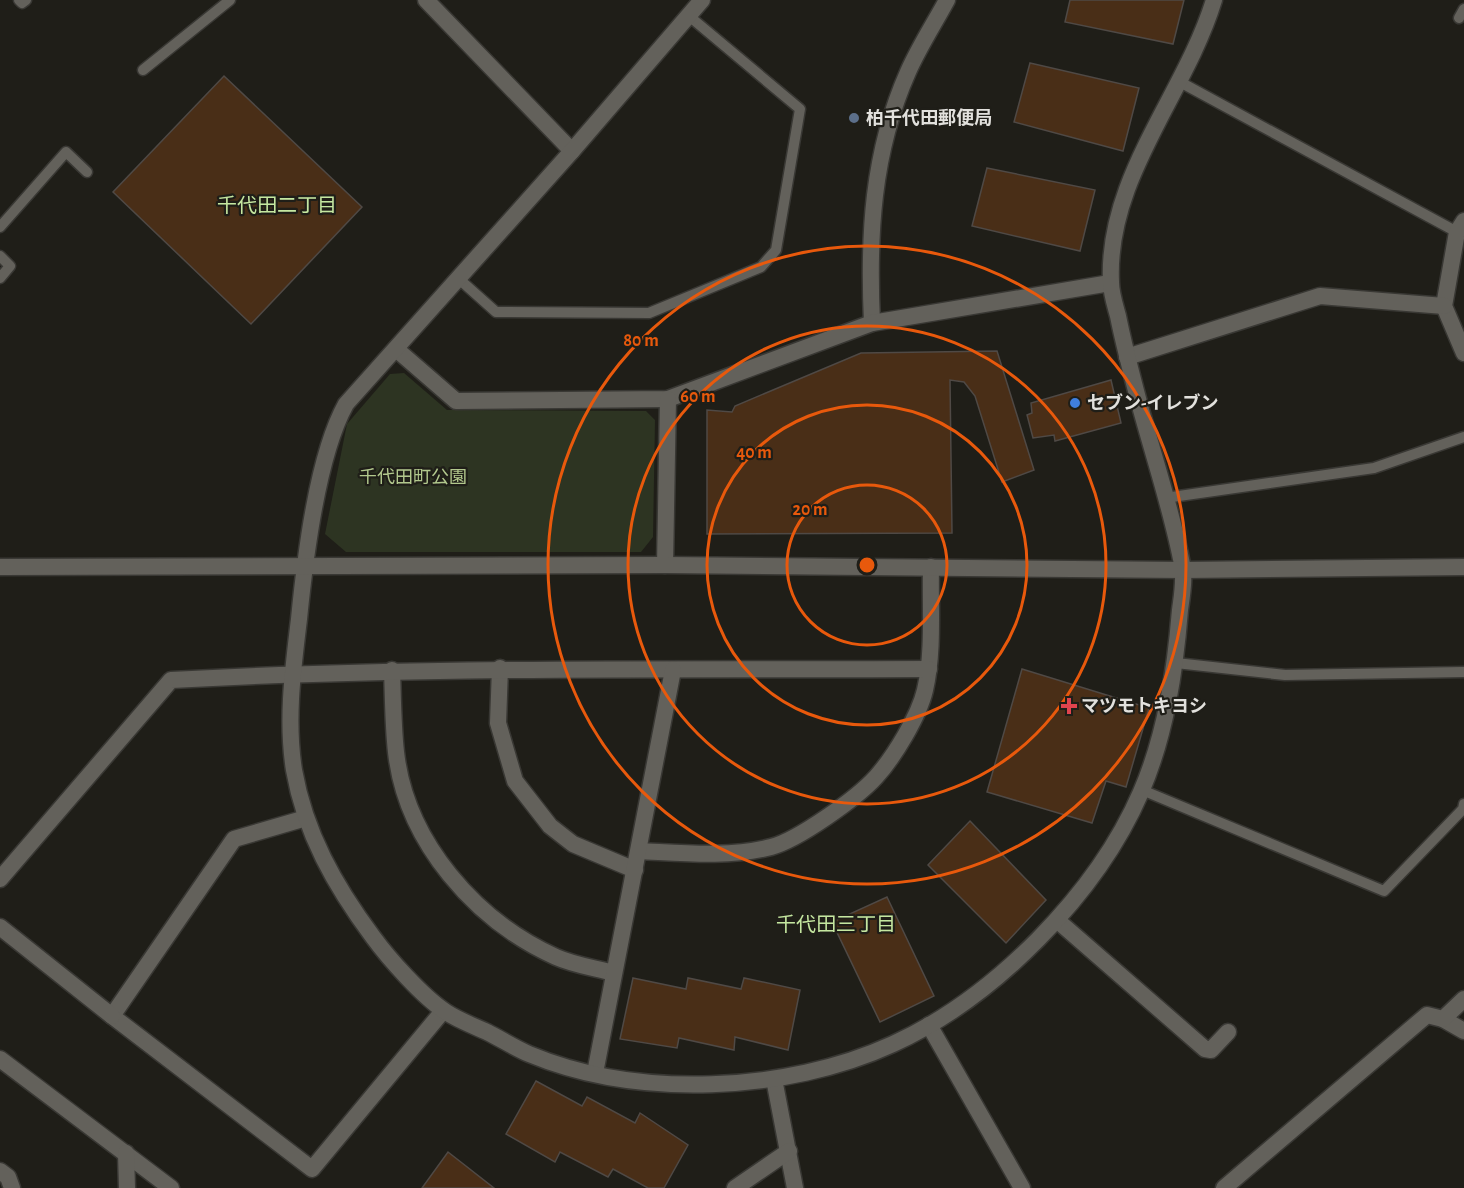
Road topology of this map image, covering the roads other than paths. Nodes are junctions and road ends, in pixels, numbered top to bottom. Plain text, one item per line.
1 (19, 0) edge
2 (26, 0) edge
3 (230, 0) edge
4 (426, 0) edge
5 (948, 0) edge
6 (1214, 0) edge
7 (697, 5) edge
8 (143, 70) dead end
9 (1180, 82) junction
10 (572, 151) junction
11 (87, 172) dead end
12 (1460, 226) edge
13 (0, 227) edge
14 (0, 256) edge
15 (0, 278) edge
16 (459, 279) junction
17 (1110, 283) junction
18 (1444, 306) junction
19 (872, 323) junction
20 (396, 349) junction
21 (1464, 353) edge
22 (1127, 357) junction
23 (668, 399) junction
24 (1464, 437) edge
25 (1165, 498) junction
26 (665, 565) junction
27 (304, 566) junction
28 (0, 567) edge
29 (931, 567) junction
30 (1464, 567) edge
31 (1184, 570) junction
32 (1176, 663) junction
33 (500, 668) junction
34 (928, 669) junction
35 (392, 670) junction
36 (673, 670) junction
37 (1464, 672) edge
38 (293, 673) junction
39 (1142, 790) junction
40 (1464, 804) edge
41 (306, 818) junction
42 (639, 851) junction
43 (635, 870) junction
44 (0, 879) edge
45 (1058, 921) junction
46 (0, 927) edge
47 (613, 973) junction
48 (1464, 999) edge
49 (443, 1011) junction
50 (112, 1016) junction
51 (1443, 1019) junction
52 (929, 1025) junction
53 (1464, 1031) edge
54 (1228, 1032) dead end
55 (0, 1059) edge
56 (594, 1073) junction
57 (774, 1079) junction
58 (789, 1151) junction
59 (126, 1153) junction
60 (0, 1171) edge
61 (12, 1188) edge
62 (127, 1188) edge
63 (171, 1188) edge
64 (735, 1188) edge
65 (795, 1188) edge
66 (1022, 1188) edge
67 (1224, 1188) edge

1 - 2 lane
3 - 8 lane
4 - 10 street
5 - 19 street
6 - 9 street
7 - 10 street
7 - 16 lane
9 - 12 lane
9 - 17 street
10 - 16 street
11 - 13 lane
12 - 18 street
14 - 15 lane
16 - 20 street
17 - 19 street
17 - 22 street
18 - 21 street
18 - 22 street
19 - 23 street
20 - 23 street
20 - 27 street
22 - 25 street
23 - 26 street
24 - 25 lane
25 - 31 street
26 - 27 street
26 - 29 street
27 - 28 street
27 - 38 street
29 - 31 street
29 - 34 street
30 - 31 street
31 - 32 street
32 - 37 lane
32 - 39 street
33 - 35 street
33 - 36 street
33 - 43 street
34 - 36 street
34 - 42 street
35 - 38 street
35 - 47 street
36 - 42 street
38 - 41 street
38 - 44 street
39 - 40 lane
39 - 45 street
41 - 49 street
41 - 50 street
42 - 43 street
43 - 47 street
45 - 52 street
45 - 54 street
46 - 50 street
47 - 56 street
48 - 51 street
49 - 50 street
49 - 56 street
51 - 53 street
51 - 67 street
52 - 57 street
52 - 66 street
55 - 59 street
56 - 57 street
57 - 58 street
58 - 64 street
58 - 65 street
59 - 62 street
59 - 63 street
60 - 61 street

